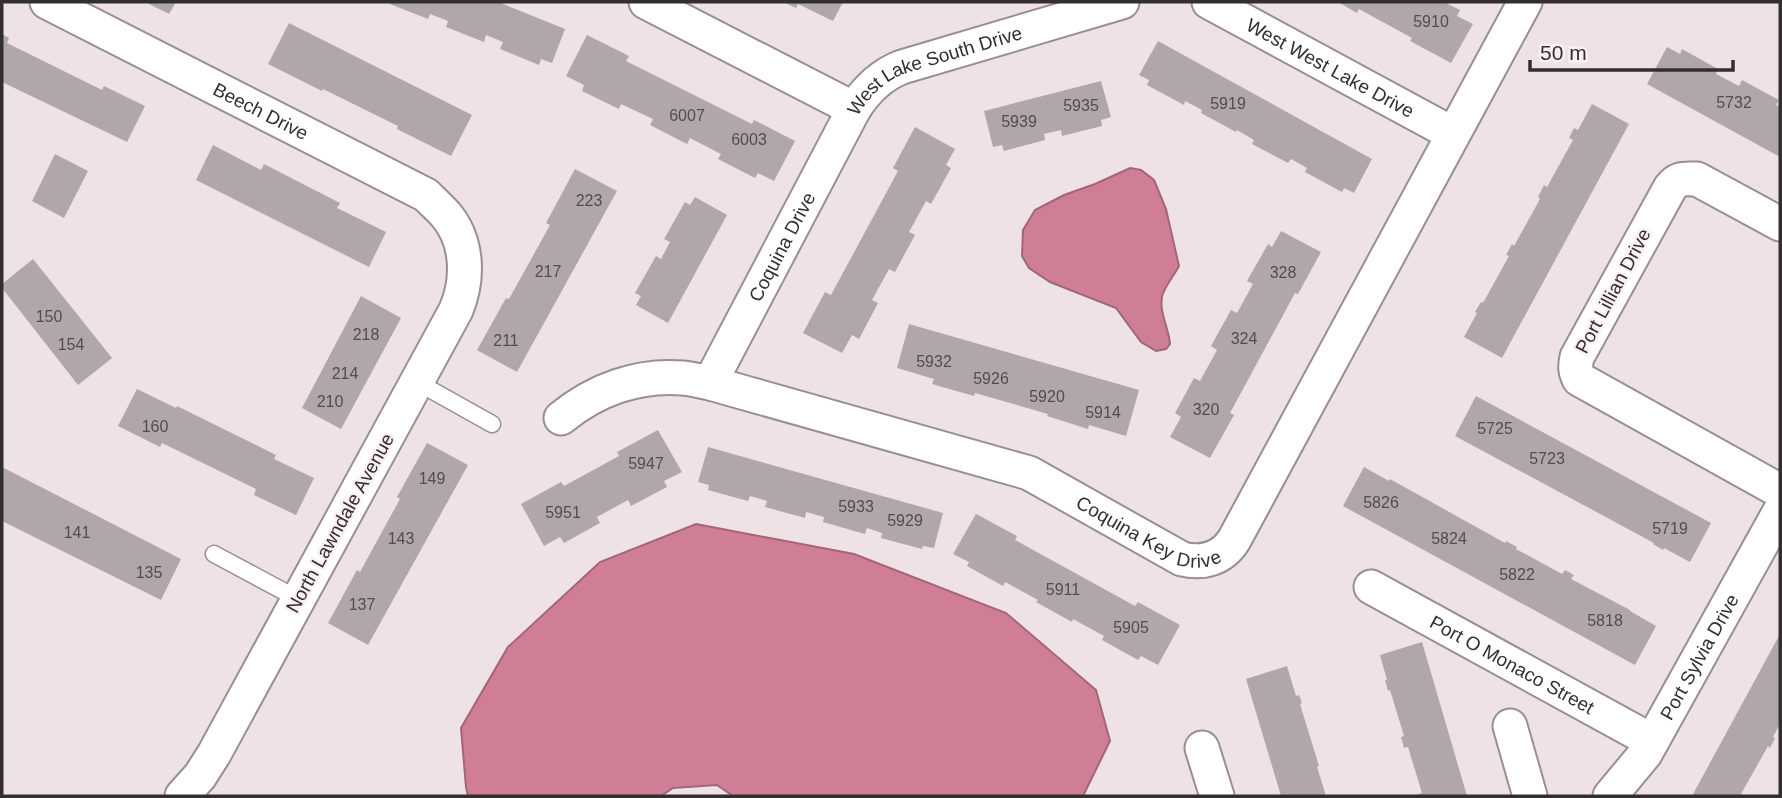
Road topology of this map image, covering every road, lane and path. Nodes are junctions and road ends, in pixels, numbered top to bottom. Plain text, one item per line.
1 (47, 2) edge
2 (646, 2) edge
3 (1122, 2) edge
4 (1209, 2) edge
5 (1525, 2) edge
6 (854, 109) junction
7 (1453, 134) junction
8 (1780, 224) edge
9 (459, 238) joint
10 (417, 382) junction
11 (710, 383) junction
12 (561, 418) dead end
13 (492, 424) dead end
14 (1780, 491) edge
15 (1780, 511) edge
16 (214, 554) dead end
17 (1371, 587) dead end
18 (298, 599) junction
19 (1510, 726) dead end
20 (1652, 741) junction
21 (1202, 748) dead end
22 (182, 796) edge
23 (1217, 796) edge
24 (1530, 796) edge
25 (1610, 796) edge

1 - 9 street, Beech Drive
2 - 6 street, West Lake South Drive
3 - 6 street, West Lake South Drive
4 - 7 street, West West Lake Drive
5 - 7 street, Coquina Key Drive
6 - 11 street, Coquina Drive
7 - 11 street, Coquina Key Drive
8 - 14 street, Port Lillian Drive
9 - 10 street, North Lawndale Avenue
10 - 13 lane
10 - 18 street, North Lawndale Avenue
11 - 12 street, Coquina Key Drive
15 - 20 street, Port Sylvia Drive
16 - 18 lane
17 - 20 street, Port O Monaco Street
18 - 22 street, North Lawndale Avenue
19 - 24 street
20 - 25 street, Port Sylvia Drive
21 - 23 street

